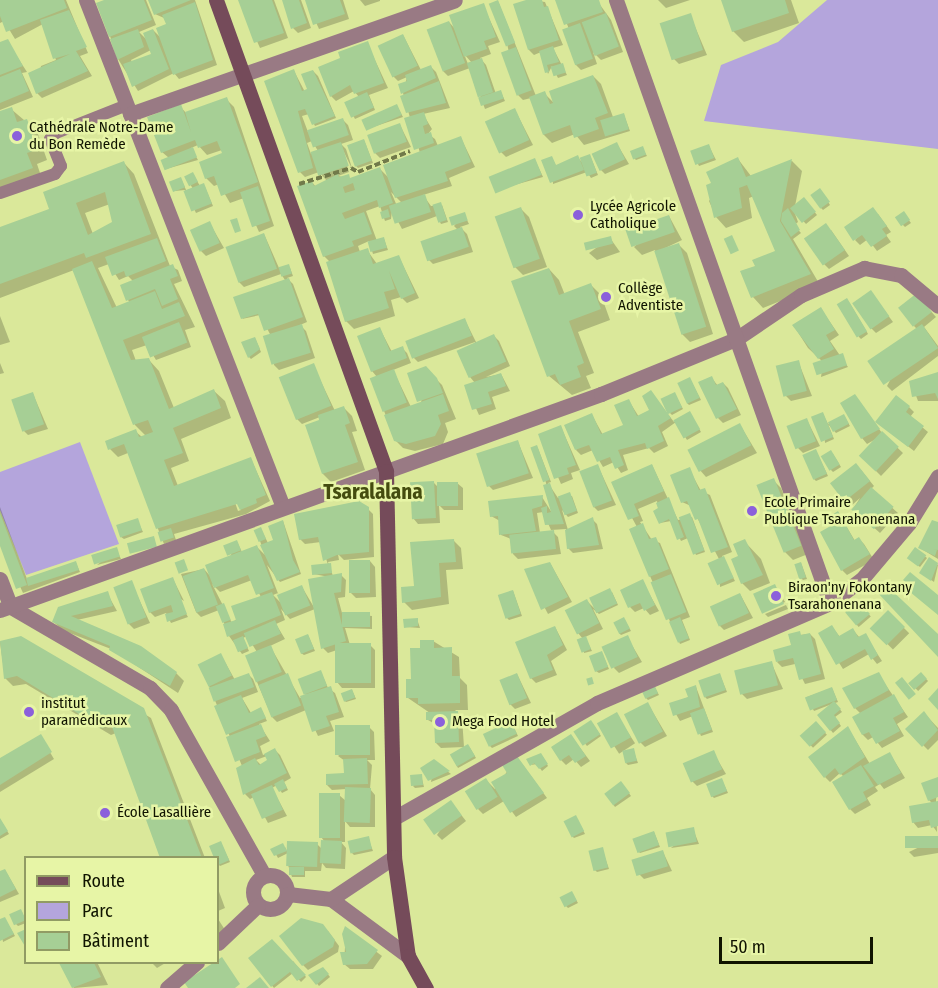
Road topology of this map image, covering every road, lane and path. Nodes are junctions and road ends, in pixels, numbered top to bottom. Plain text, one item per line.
1 (86, 0) edge
2 (216, 0) edge
3 (454, 0) edge
4 (616, 0) edge
5 (242, 72) junction
6 (128, 110) junction
7 (410, 152) dead end
8 (284, 188) junction
9 (0, 193) edge
10 (938, 306) edge
11 (736, 339) junction
12 (386, 471) junction
13 (938, 476) edge
14 (283, 507) junction
15 (0, 579) edge
16 (830, 603) junction
17 (6, 608) edge
18 (394, 818) junction
19 (394, 857) junction
20 (264, 876) junction
21 (288, 894) junction
22 (331, 899) junction
23 (258, 905) junction
24 (219, 942) edge
25 (408, 956) junction
26 (196, 964) edge
27 (167, 988) edge
28 (426, 988) edge

1 - 6 street
2 - 5 main road
3 - 5 street
4 - 11 street
5 - 6 street
5 - 8 main road
6 - 9 lane
6 - 14 street
7 - 8 path
8 - 12 main road
10 - 11 street
11 - 12 street
11 - 16 street
12 - 14 street
12 - 18 main road
13 - 16 street
14 - 17 street
15 - 17 street
16 - 18 street
17 - 20 street
18 - 19 main road
19 - 22 street
19 - 25 main road
20 - 21 street
20 - 23 street
21 - 22 street
21 - 23 street
22 - 25 street
23 - 24 street
25 - 28 main road
26 - 27 street

